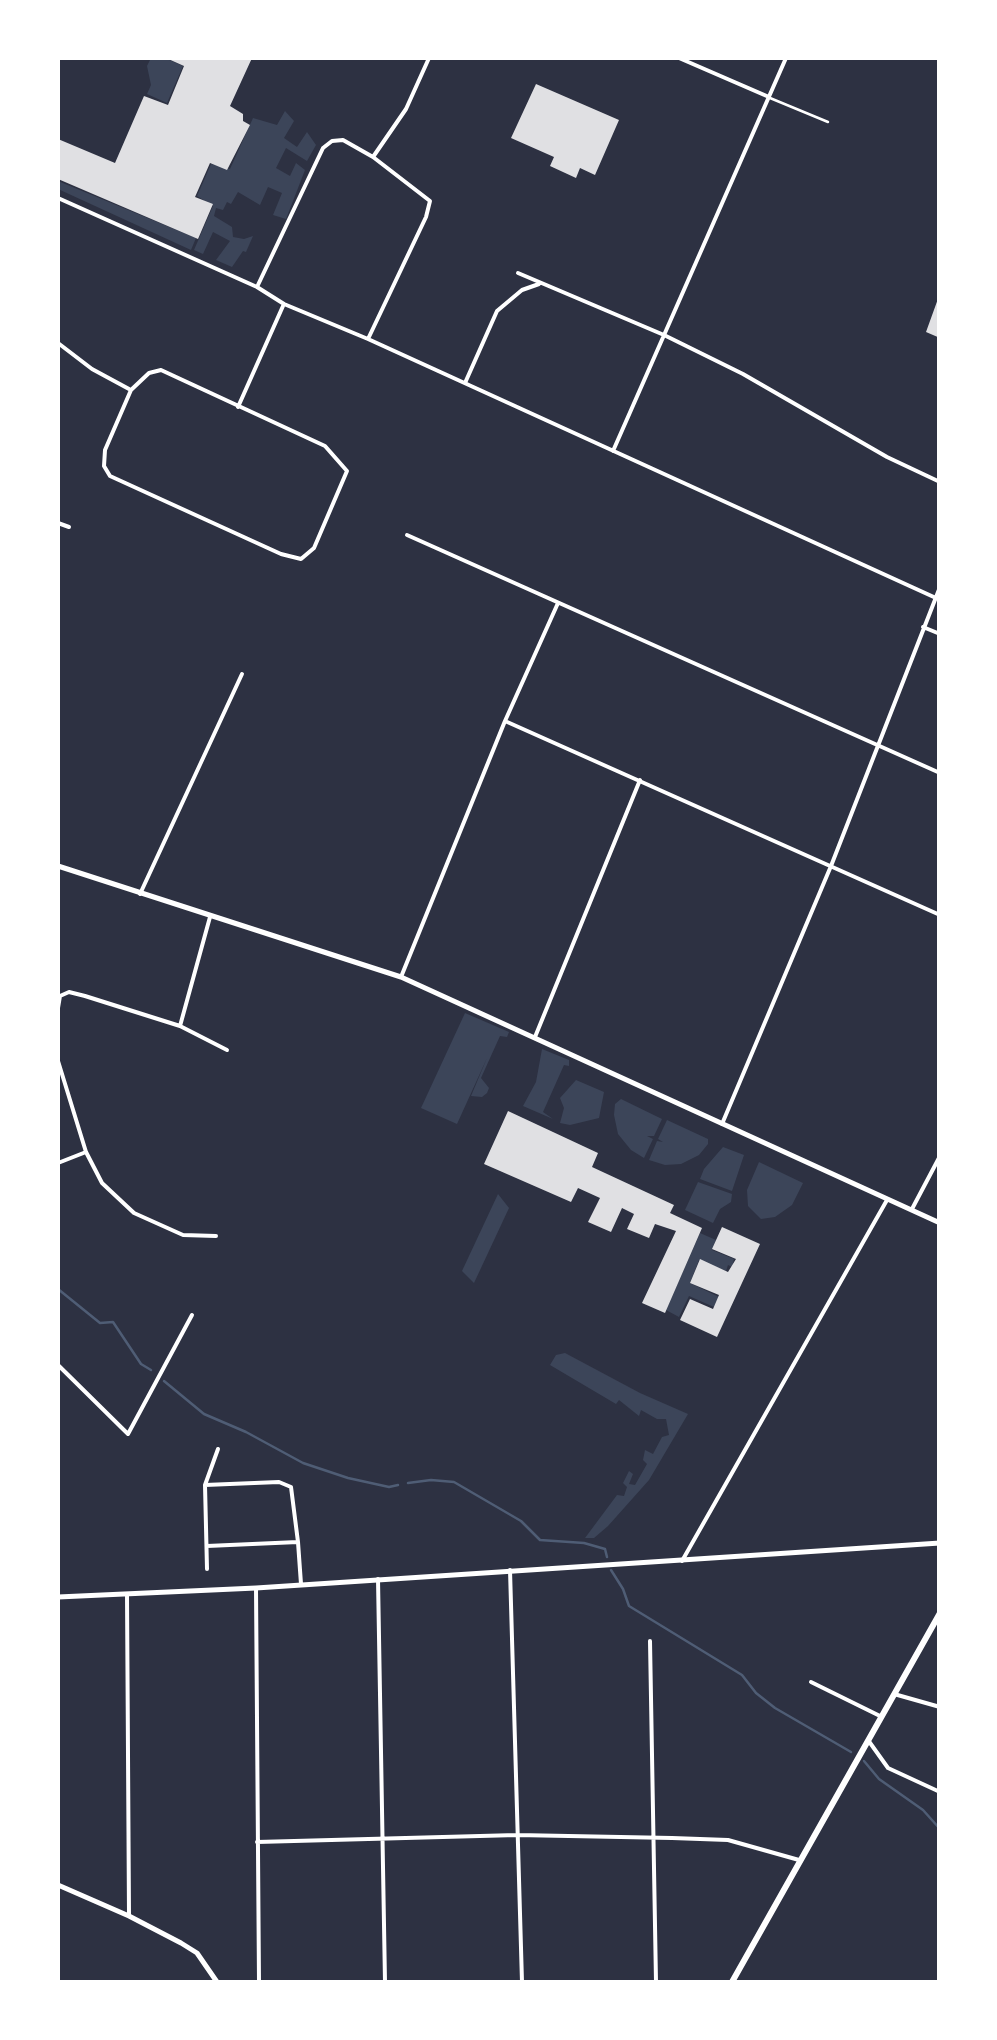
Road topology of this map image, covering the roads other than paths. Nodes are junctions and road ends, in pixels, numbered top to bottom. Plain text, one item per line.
1 (429, 58) edge
2 (679, 58) edge
3 (786, 58) edge
4 (768, 97) junction
5 (828, 122) dead end
6 (373, 157) junction
7 (58, 198) edge
8 (518, 273) dead end
9 (542, 282) junction
10 (257, 287) junction
11 (284, 304) junction
12 (664, 335) junction
13 (368, 339) junction
14 (58, 343) edge
15 (465, 383) junction
16 (130, 390) junction
17 (238, 407) junction
18 (612, 451) junction
19 (940, 482) edge
20 (58, 523) edge
21 (69, 527) dead end
22 (407, 534) dead end
23 (940, 587) edge
24 (936, 598) junction
25 (558, 603) junction
26 (924, 627) junction
27 (940, 634) edge
28 (242, 674) dead end
29 (505, 721) junction
30 (876, 745) junction
31 (940, 773) edge
32 (640, 780) junction
33 (58, 866) edge
34 (831, 866) junction
35 (140, 894) junction
36 (940, 915) edge
37 (210, 918) junction
38 (400, 977) junction
39 (58, 1008) edge
40 (180, 1026) junction
41 (535, 1037) junction
42 (227, 1050) dead end
43 (58, 1061) edge
44 (721, 1125) junction
45 (86, 1152) junction
46 (940, 1156) edge
47 (58, 1163) edge
48 (887, 1200) junction
49 (912, 1210) junction
50 (940, 1223) edge
51 (216, 1236) dead end
52 (192, 1315) dead end
53 (58, 1365) edge
54 (218, 1449) dead end
55 (204, 1486) junction
56 (298, 1542) junction
57 (940, 1543) edge
58 (207, 1546) junction
59 (682, 1562) junction
60 (206, 1569) dead end
61 (510, 1570) junction
62 (378, 1578) junction
63 (301, 1584) junction
64 (256, 1588) junction
65 (127, 1594) junction
66 (58, 1597) edge
67 (940, 1613) edge
68 (650, 1641) dead end
69 (811, 1682) dead end
70 (894, 1694) junction
71 (940, 1707) edge
72 (880, 1716) junction
73 (868, 1740) junction
74 (940, 1792) edge
75 (517, 1835) junction
76 (654, 1838) junction
77 (384, 1839) junction
78 (257, 1842) junction
79 (799, 1860) junction
80 (58, 1886) edge
81 (130, 1916) junction
82 (217, 1982) edge
83 (259, 1982) edge
84 (385, 1982) edge
85 (522, 1982) edge
86 (656, 1982) edge
87 (732, 1982) edge

1 - 6 street
2 - 4 street
3 - 4 street
4 - 5 lane
4 - 12 street
6 - 10 street
6 - 13 street
7 - 10 street
8 - 9 street
9 - 12 street
9 - 15 street
10 - 11 street
11 - 13 street
11 - 17 street
12 - 18 street
12 - 19 street
13 - 15 street
14 - 16 street
15 - 18 street
16 - 17 street
16 - 17 street
18 - 24 street
20 - 21 street
22 - 25 street
23 - 24 street
24 - 26 street
25 - 29 street
25 - 30 street
26 - 27 street
26 - 30 street
28 - 35 street
29 - 32 street
29 - 38 street
30 - 31 street
30 - 34 street
32 - 34 street
32 - 41 street
33 - 35 street
34 - 36 street
34 - 44 street
35 - 37 street
37 - 38 street
37 - 40 street
38 - 41 street
39 - 40 street
40 - 42 street
41 - 44 street
43 - 45 street
44 - 48 street
45 - 47 street
45 - 51 street
46 - 49 street
48 - 49 street
48 - 59 street
49 - 50 street
52 - 53 street
54 - 55 street
55 - 56 street
55 - 58 street
56 - 58 street
56 - 63 street
57 - 59 street
58 - 60 street
59 - 61 street
61 - 62 street
61 - 75 street
62 - 63 street
62 - 77 street
63 - 64 street
64 - 65 street
64 - 78 street
65 - 66 street
65 - 81 street
67 - 70 main road
68 - 76 street
69 - 72 street
70 - 71 street
70 - 72 main road
72 - 73 main road
73 - 74 street
73 - 79 main road
75 - 76 street
75 - 77 street
75 - 85 street
76 - 79 street
76 - 86 street
77 - 78 street
77 - 84 street
78 - 83 street
79 - 87 main road
80 - 81 street
81 - 82 street

